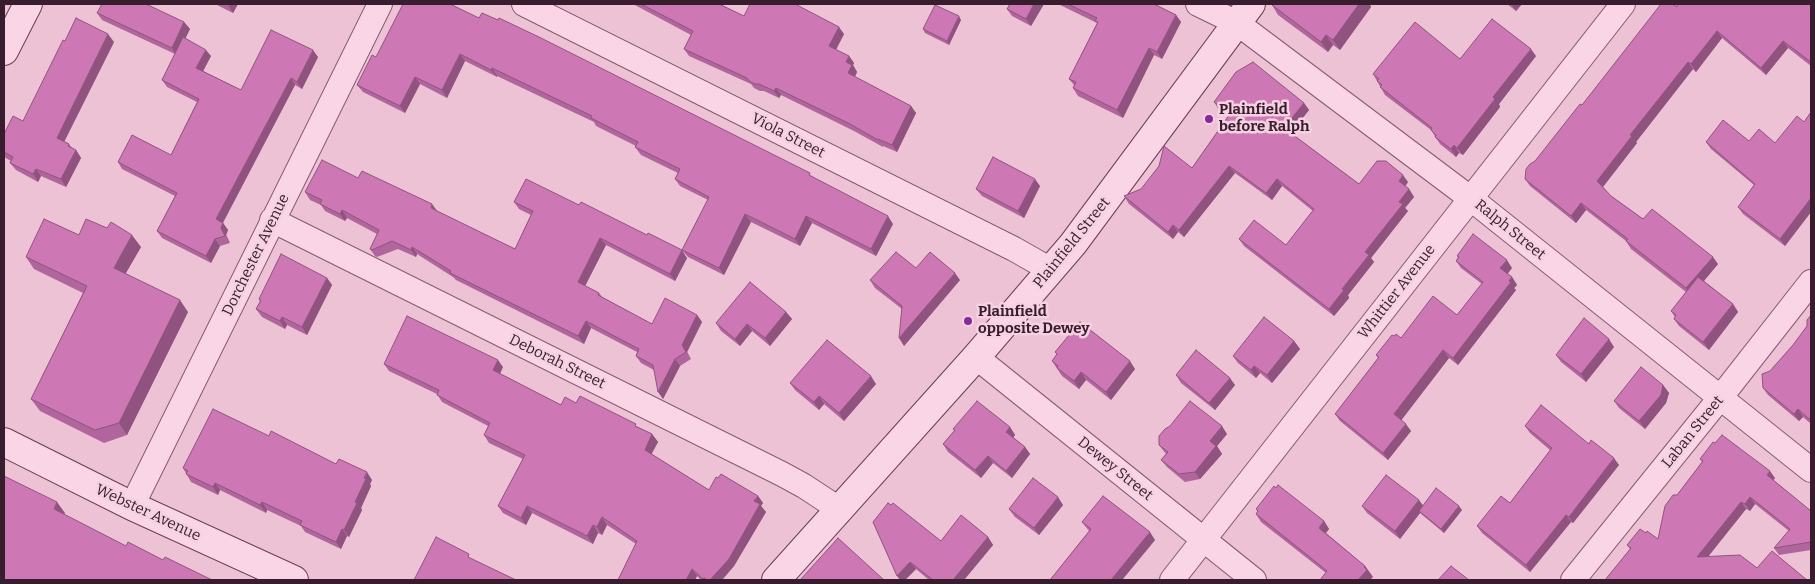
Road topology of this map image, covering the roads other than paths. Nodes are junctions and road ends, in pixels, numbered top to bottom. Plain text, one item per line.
1 (28, 4) edge
2 (380, 4) edge
3 (524, 4) edge
4 (1198, 4) edge
5 (1623, 4) edge
6 (1244, 14) edge
7 (4, 51) edge
8 (1470, 198) junction
9 (272, 220) junction
10 (1051, 270) junction
11 (1811, 282) edge
12 (976, 357) junction
13 (1720, 398) junction
14 (4, 442) edge
15 (1811, 470) edge
16 (132, 506) junction
17 (839, 510) junction
18 (1203, 540) junction
19 (294, 580) edge
20 (776, 580) edge
21 (1172, 580) edge
22 (1254, 580) edge
23 (1573, 580) edge

1 - 7 main road
2 - 9 street, Dorchester Avenue
3 - 10 street, Viola Street
4 - 6 street, Ralph Street
5 - 8 street, Whittier Avenue
6 - 8 street, Ralph Street
6 - 10 main road, Plainfield Street
8 - 13 street, Ralph Street
8 - 18 street, Whittier Avenue
9 - 16 street, Dorchester Avenue
9 - 17 street, Deborah Street
10 - 12 main road, Plainfield Street
11 - 13 street, Laban Street
12 - 17 main road, Plainfield Street
12 - 18 street, Dewey Street
13 - 15 street, Ralph Street
13 - 23 street, Laban Street
14 - 16 main road, Webster Avenue
16 - 19 main road, Webster Avenue
17 - 20 main road, Plainfield Street
18 - 21 street, Whittier Avenue
18 - 22 street, Dewey Street

